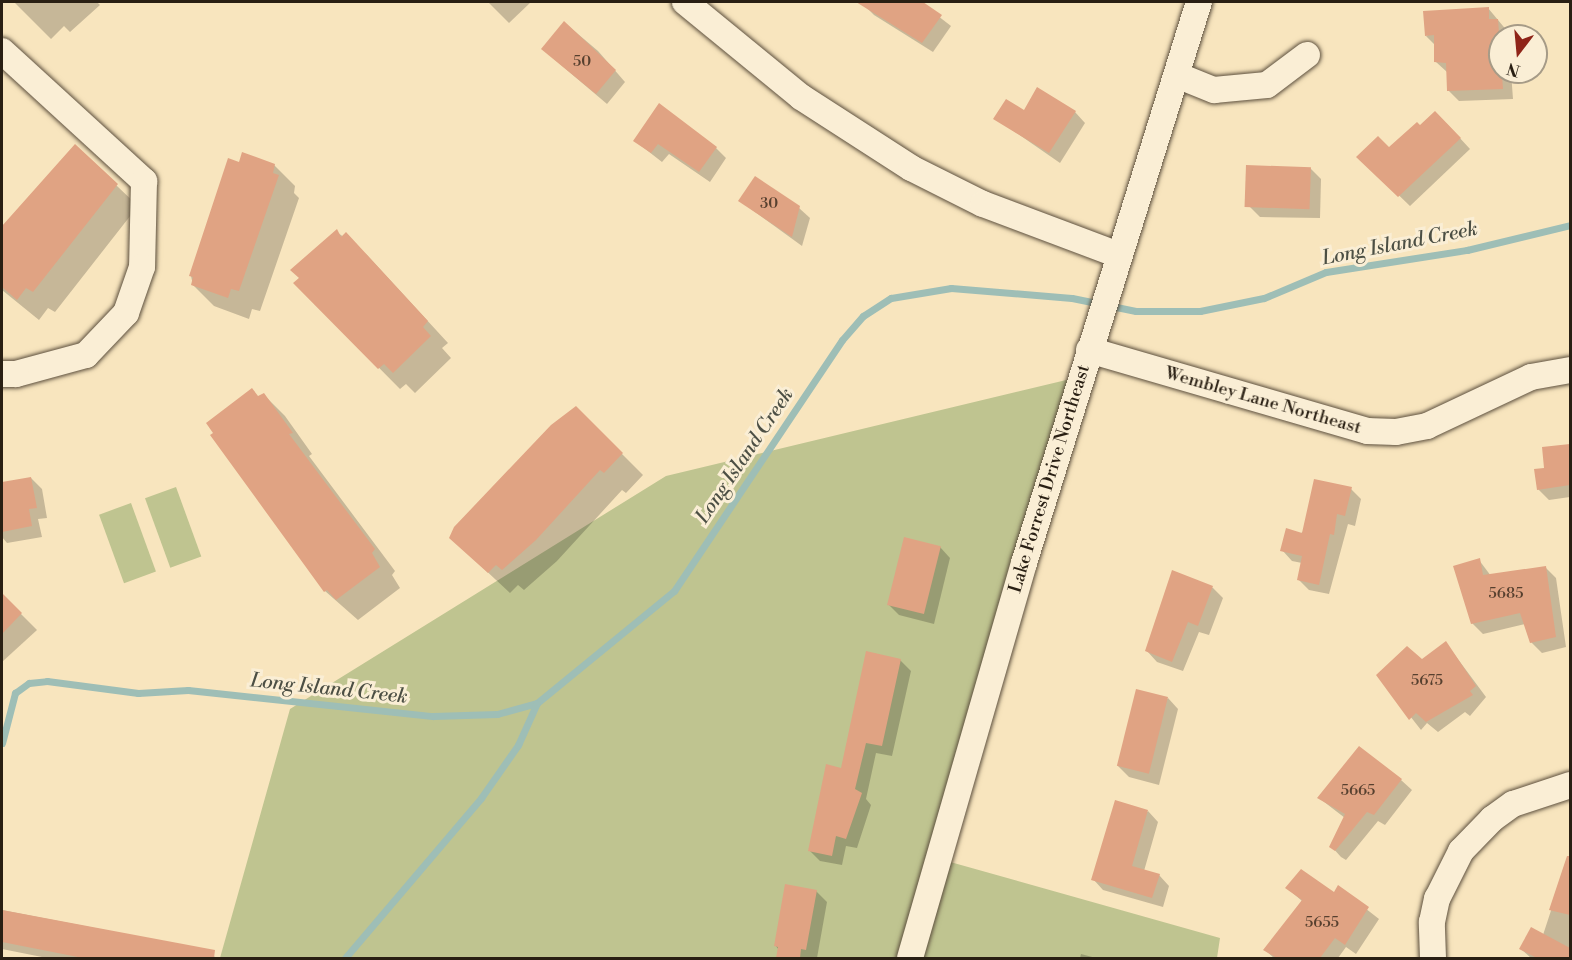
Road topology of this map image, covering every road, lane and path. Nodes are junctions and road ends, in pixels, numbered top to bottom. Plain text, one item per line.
1 (684, 2) edge
2 (1200, 2) edge
3 (2, 51) edge
4 (1307, 55) dead end
5 (1179, 76) junction
6 (1115, 266) junction
7 (1089, 350) junction
8 (1570, 369) edge
9 (2, 374) edge
10 (1570, 785) edge
11 (910, 958) edge
12 (1432, 958) edge

1 - 6 street
2 - 5 street, Lake Forrest Drive Northeast
3 - 9 street
4 - 5 street
5 - 6 street, Lake Forrest Drive Northeast
6 - 7 street, Lake Forrest Drive Northeast
7 - 8 street, Wembley Lane Northeast
7 - 11 street, Lake Forrest Drive Northeast
10 - 12 street

